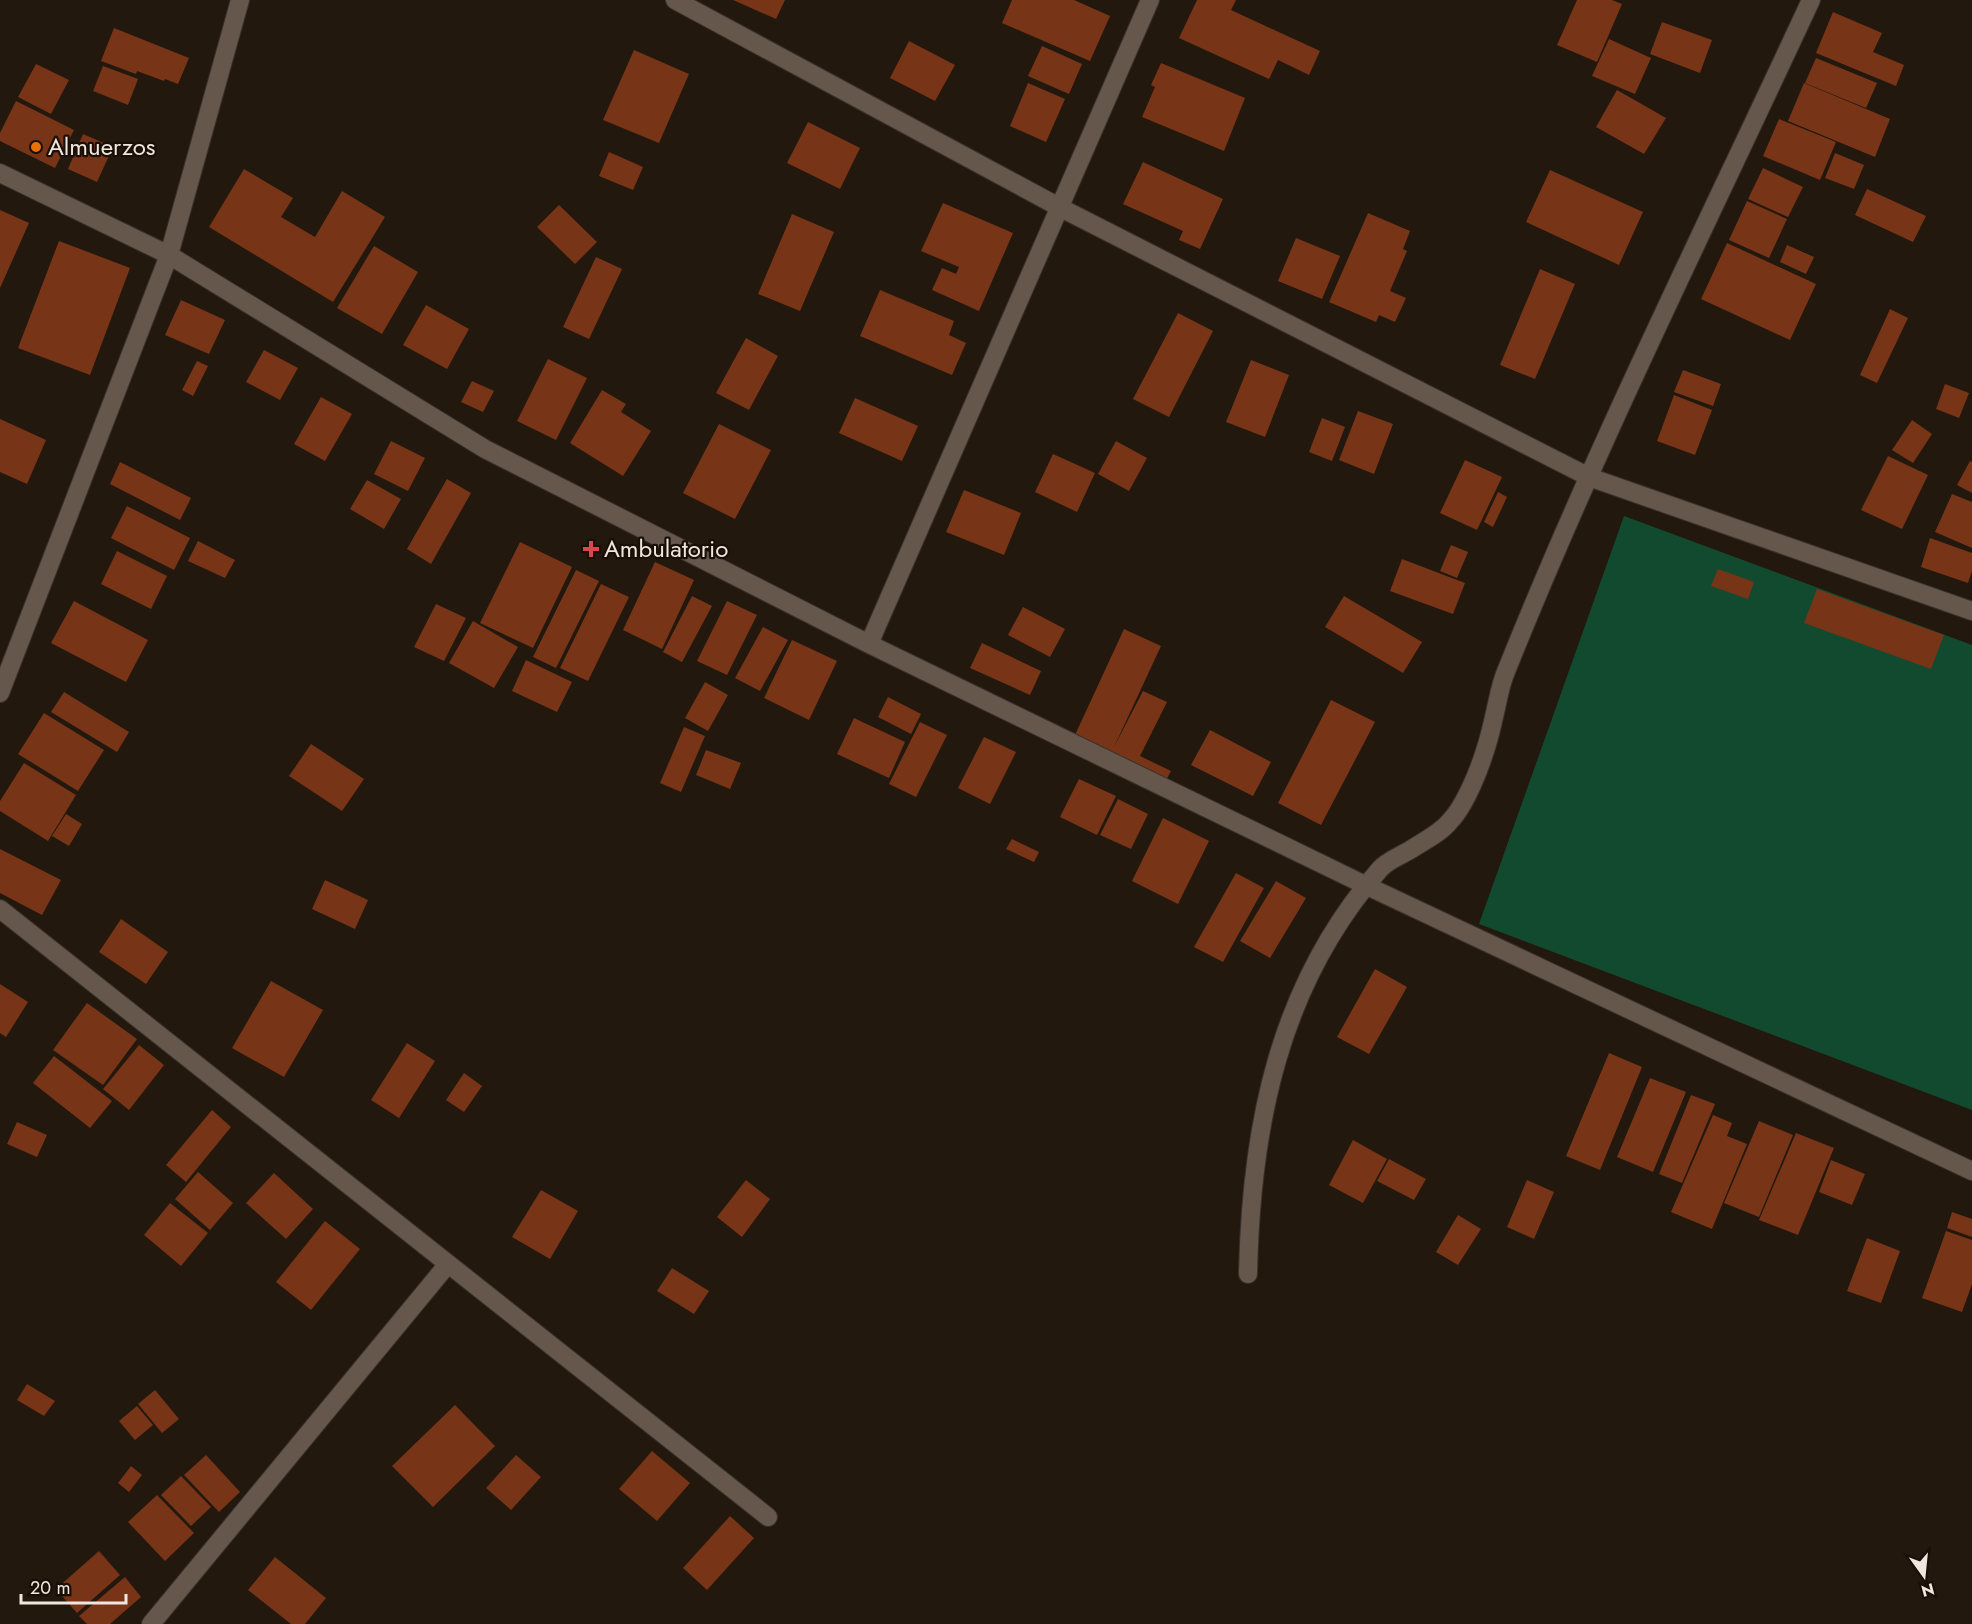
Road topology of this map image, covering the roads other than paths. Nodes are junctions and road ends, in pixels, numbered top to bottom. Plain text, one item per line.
1 (240, 0) edge
2 (675, 0) edge
3 (1150, 0) edge
4 (1811, 0) edge
5 (0, 173) edge
6 (1059, 207) junction
7 (169, 255) junction
8 (1589, 477) junction
9 (1972, 611) edge
10 (869, 644) junction
11 (0, 693) edge
12 (1367, 886) junction
13 (0, 909) edge
14 (1972, 1171) edge
15 (448, 1264) junction
16 (1248, 1274) dead end
17 (768, 1517) dead end
18 (151, 1624) edge

1 - 7 street
2 - 6 street
3 - 6 street
4 - 8 street
5 - 7 street
6 - 8 street
6 - 10 street
7 - 10 street
7 - 11 street
8 - 9 street
8 - 12 street
10 - 12 street
12 - 14 street
12 - 16 street
13 - 15 street
15 - 17 street
15 - 18 street

